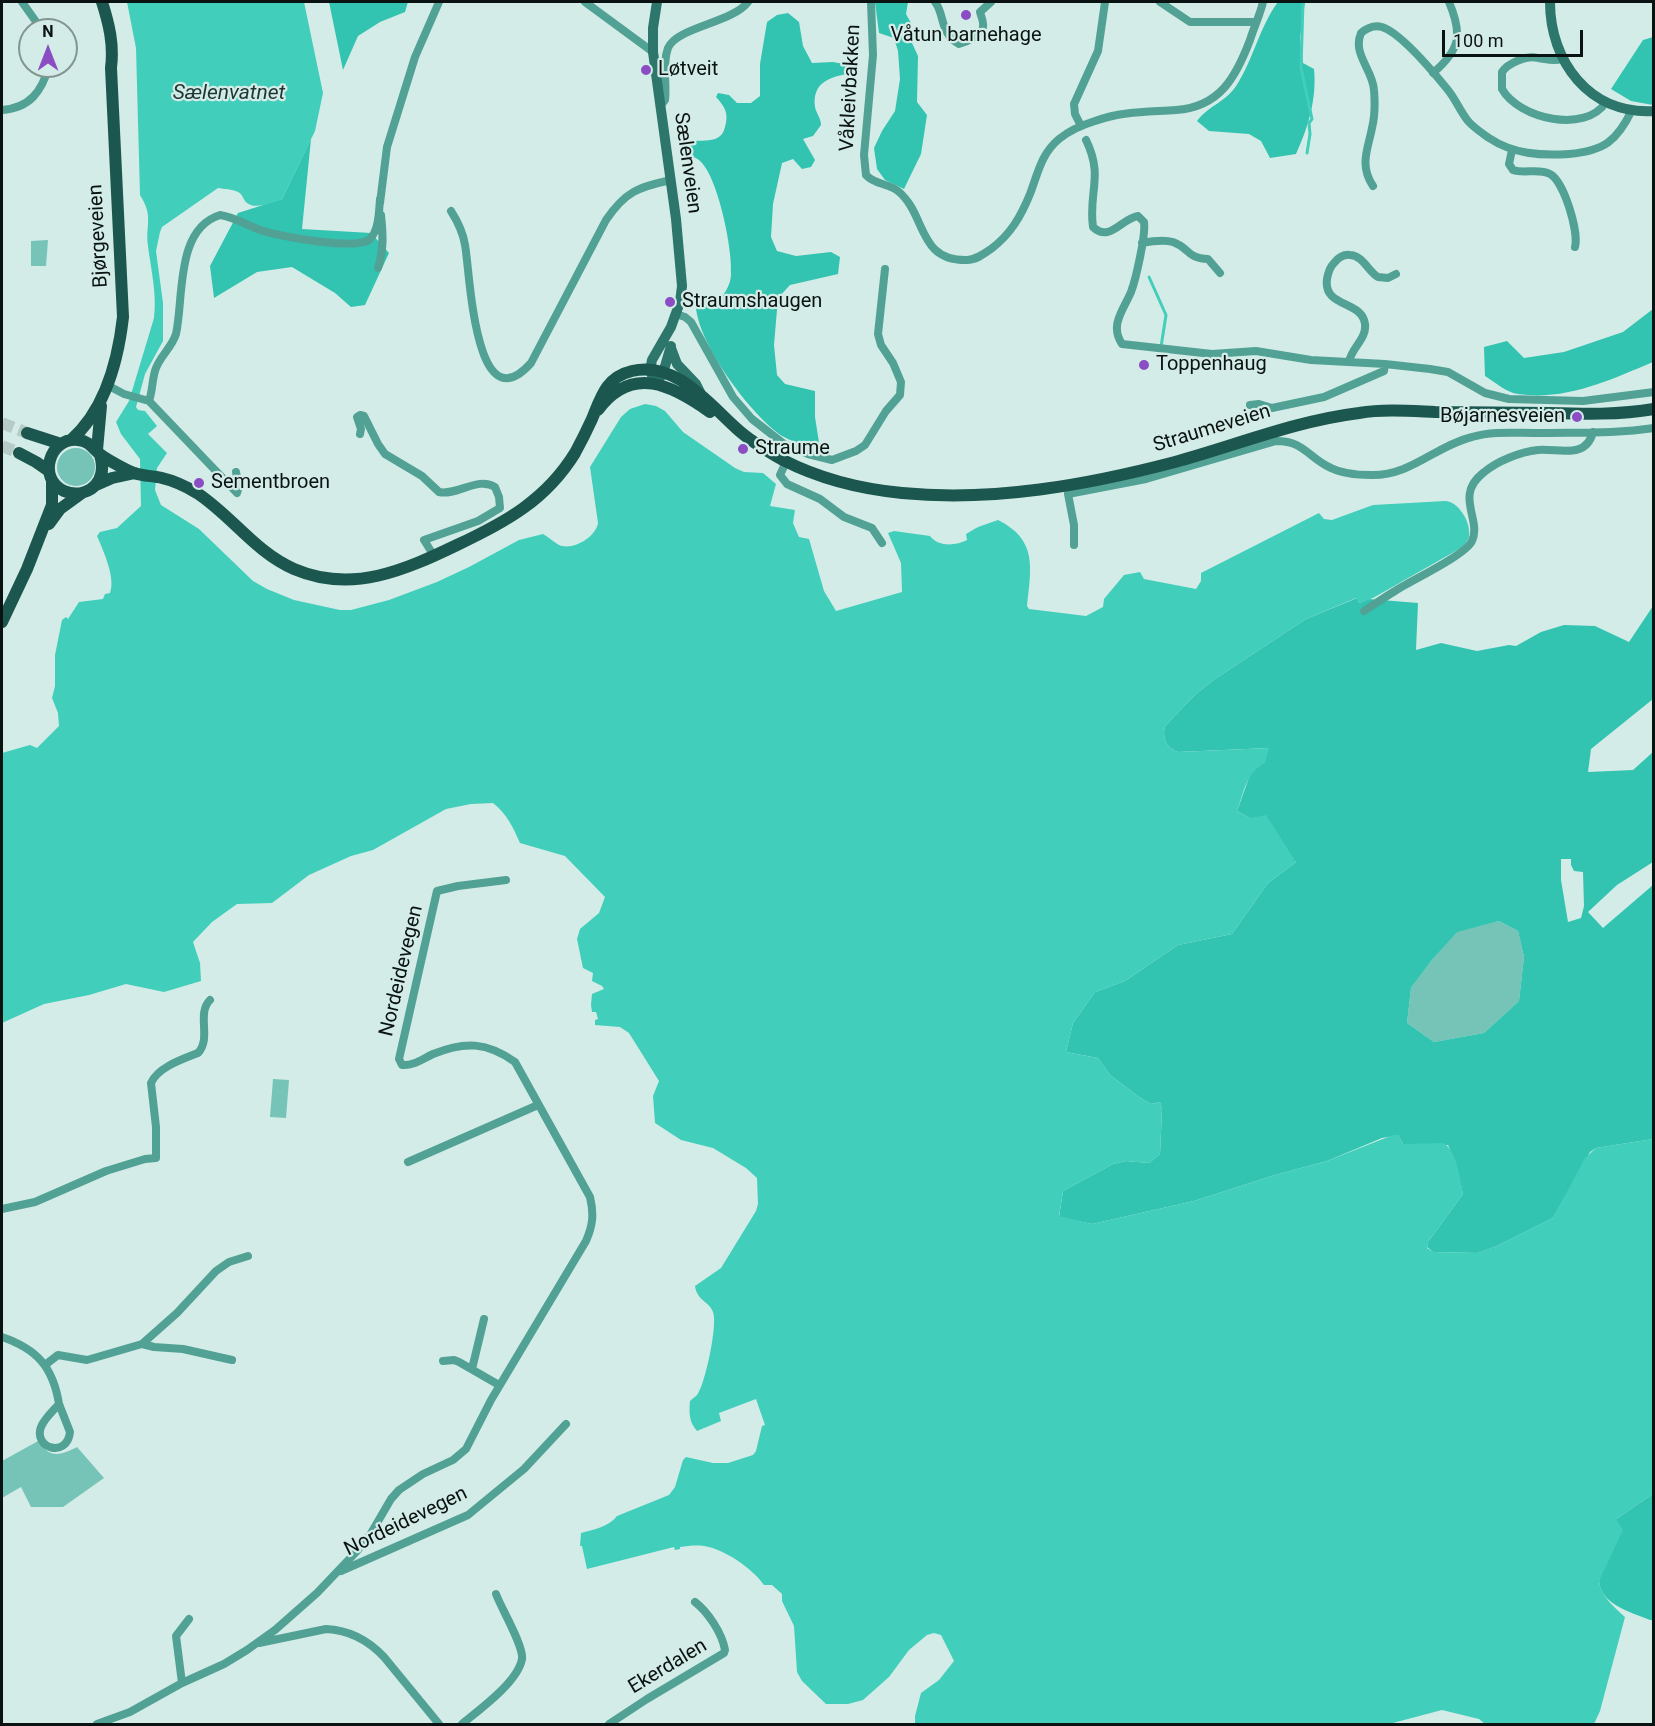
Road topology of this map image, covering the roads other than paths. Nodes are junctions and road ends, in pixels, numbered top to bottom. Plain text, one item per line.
1 (22, 2) edge
2 (97, 2) edge
3 (102, 2) edge
4 (439, 2) edge
5 (585, 2) edge
6 (657, 2) edge
7 (748, 2) edge
8 (871, 2) edge
9 (935, 2) edge
10 (991, 2) edge
11 (1105, 2) edge
12 (1160, 2) edge
13 (1263, 2) edge
14 (1449, 2) edge
15 (1550, 2) edge
16 (33, 18) edge
17 (1256, 22) junction
18 (653, 52) junction
19 (1562, 59) junction
20 (111, 68) junction
21 (1432, 74) junction
22 (45, 78) edge
23 (1606, 102) junction
24 (661, 105) junction
25 (2, 110) edge
26 (1632, 110) junction
27 (1653, 111) edge
28 (1081, 126) junction
29 (1086, 140) dead end
30 (1512, 150) junction
31 (670, 180) junction
32 (1373, 186) dead end
33 (380, 199) junction
34 (451, 211) dead end
35 (1142, 243) junction
36 (1575, 247) dead end
37 (378, 268) dead end
38 (885, 269) dead end
39 (1220, 273) dead end
40 (1396, 274) dead end
41 (676, 314) junction
42 (671, 327) junction
43 (670, 348) junction
44 (1349, 362) junction
45 (1385, 364) junction
46 (650, 370) junction
47 (659, 378) junction
48 (107, 384) junction
49 (1653, 392) edge
50 (703, 398) junction
51 (102, 399) junction
52 (149, 401) junction
53 (1250, 405) dead end
54 (1653, 409) edge
55 (592, 417) junction
56 (1653, 428) edge
57 (736, 429) junction
58 (1593, 432) junction
59 (27, 433) tunnel mouth
60 (360, 434) dead end
61 (66, 442) junction
62 (99, 452) junction
63 (19, 453) tunnel mouth
64 (786, 462) junction
65 (236, 472) dead end
66 (135, 473) junction
67 (50, 476) junction
68 (96, 485) junction
69 (82, 493) junction
70 (36, 542) junction
71 (882, 543) dead end
72 (1074, 545) dead end
73 (434, 556) junction
74 (1364, 610) dead end
75 (2, 622) edge
76 (506, 880) dead end
77 (210, 1000) dead end
78 (538, 1105) junction
79 (408, 1162) dead end
80 (2, 1209) edge
81 (248, 1256) dead end
82 (484, 1319) dead end
83 (2, 1337) edge
84 (142, 1344) junction
85 (232, 1360) dead end
86 (443, 1361) dead end
87 (45, 1365) junction
88 (472, 1369) junction
89 (499, 1385) junction
90 (59, 1404) junction
91 (566, 1424) dead end
92 (337, 1573) junction
93 (496, 1594) dead end
94 (695, 1602) dead end
95 (189, 1618) dead end
96 (258, 1643) junction
97 (182, 1683) junction
98 (97, 1725) edge
99 (440, 1725) edge
100 (462, 1725) edge
101 (609, 1725) edge

1 - 16 street
2 - 20 main road, Bjørgeveien
3 - 20 main road, Bjørgeveien
4 - 33 street
5 - 18 street
6 - 18 street, Sælenveien
7 - 24 street
8 - 28 street, Våkleivbakken
9 - 10 street
11 - 28 street
12 - 17 street
13 - 17 street, Våkleivbakken
14 - 21 street
15 - 19 street
17 - 28 street, Våkleivbakken
18 - 24 street, Sælenveien
19 - 23 street
19 - 23 street
20 - 48 main road, Bjørgeveien
21 - 30 street
21 - 32 street
22 - 25 street
23 - 26 street
24 - 31 street, Sælenveien
26 - 27 street
26 - 30 street
29 - 35 street
30 - 36 street
31 - 34 street
31 - 41 street, Sælenveien
33 - 37 street
33 - 52 street
35 - 39 street
35 - 44 street
38 - 41 street
40 - 44 street
41 - 42 street, Sælenveien
42 - 43 street, Sælenveien
42 - 46 street, Sælenveien
43 - 47 street, Sælenveien
43 - 50 street, Straumeveien
44 - 45 street
45 - 49 street
45 - 53 street
46 - 47 main road, Straumeveien
46 - 55 main road, Straumeveien
47 - 50 main road, Straumeveien
47 - 55 main road, Straumeveien
47 - 57 main road, Straumeveien
48 - 51 main road, Bjørgeveien
48 - 52 street
50 - 57 main road, Straumeveien
51 - 61 main road
51 - 62 main road
52 - 65 street
54 - 64 main road, Straumeveien
55 - 73 main road, Straumeveien
56 - 58 street
57 - 64 main road, Straumeveien
58 - 72 street
58 - 74 street
59 - 61 main road
60 - 73 street
61 - 62 main road
61 - 67 main road
62 - 66 main road, Straumeveien
62 - 68 main road
63 - 67 main road
64 - 71 street
66 - 68 main road, Straumeveien
66 - 73 main road, Straumeveien
67 - 69 main road
67 - 70 main road
68 - 69 main road
69 - 70 main road
70 - 75 main road
76 - 78 street, Nordeidevegen
77 - 80 street
78 - 79 street
78 - 89 street, Nordeidevegen
81 - 84 street
82 - 88 street
83 - 87 street
84 - 85 street
84 - 87 street
86 - 88 street
87 - 90 street
88 - 89 street
89 - 92 street, Nordeidevegen
90 - 90 street
91 - 92 street, Nordeidevegen
92 - 96 street, Nordeidevegen
93 - 100 street
94 - 101 street, Ekerdalen
95 - 97 street
96 - 97 street, Nordeidevegen
96 - 99 street
97 - 98 street, Nordeidevegen

